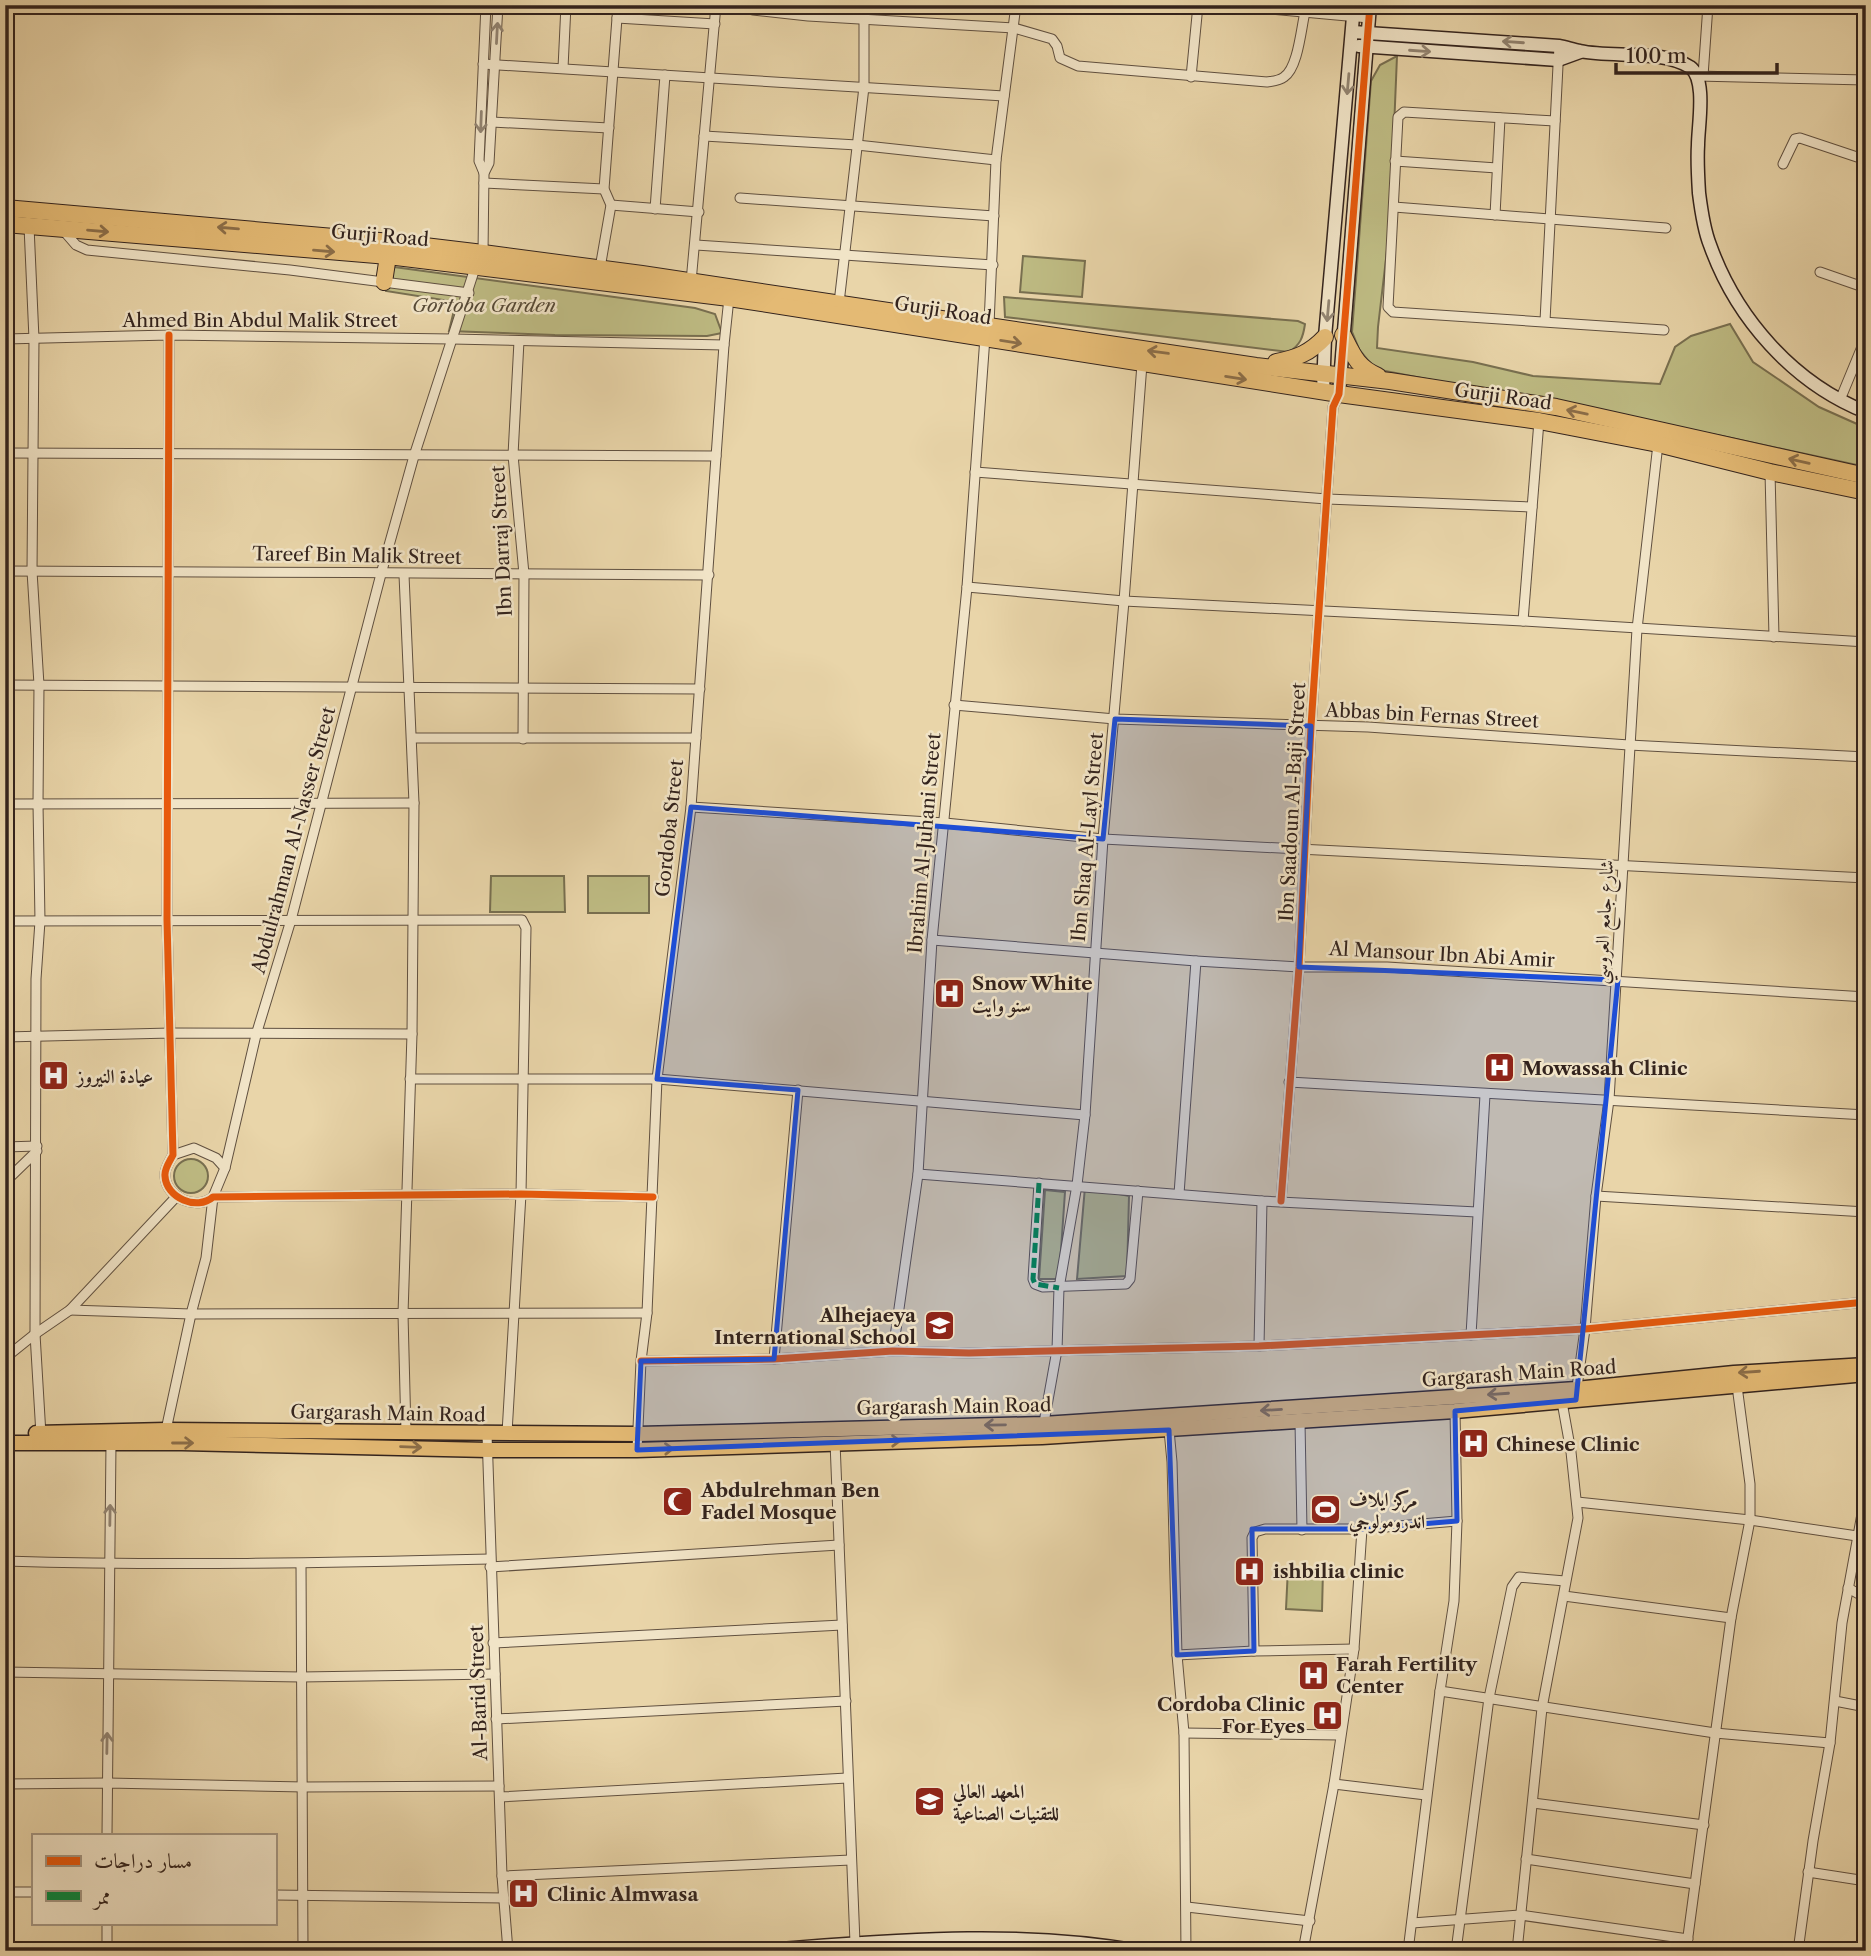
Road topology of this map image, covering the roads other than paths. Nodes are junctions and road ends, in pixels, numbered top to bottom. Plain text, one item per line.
1 (486, 5) edge
2 (498, 5) edge
3 (566, 5) edge
4 (618, 5) edge
5 (716, 5) edge
6 (749, 5) edge
7 (1016, 5) edge
8 (1198, 5) edge
9 (1225, 5) edge
10 (1708, 5) edge
11 (1285, 8) edge
12 (1354, 11) edge
13 (1305, 12) junction
14 (1369, 12) edge
15 (617, 18) junction
16 (864, 20) junction
17 (715, 24) junction
18 (1014, 28) junction
19 (1353, 32) junction
20 (1368, 33) junction
21 (1352, 46) junction
22 (1559, 46) junction
23 (1367, 47) junction
24 (1581, 52) junction
25 (1558, 60) junction
26 (483, 64) junction
27 (495, 64) junction
28 (563, 68) junction
29 (612, 73) junction
30 (665, 75) junction
31 (1700, 76) junction
32 (1191, 77) junction
33 (710, 79) junction
34 (1866, 80) edge
35 (864, 87) junction
36 (1004, 96) junction
37 (1500, 118) junction
38 (1555, 121) junction
39 (492, 122) junction
40 (609, 128) junction
41 (704, 136) junction
42 (857, 145) junction
43 (996, 160) junction
44 (1866, 160) edge
45 (1395, 161) junction
46 (1783, 164) dead end
47 (1497, 168) junction
48 (484, 173) junction
49 (484, 183) junction
50 (604, 189) junction
51 (740, 198) dead end
52 (611, 205) junction
53 (852, 206) junction
54 (1394, 207) junction
55 (5, 208) edge
56 (655, 209) junction
57 (699, 212) junction
58 (1495, 215) junction
59 (995, 216) junction
60 (1550, 221) junction
61 (5, 224) edge
62 (29, 226) junction
63 (62, 228) junction
64 (1665, 228) dead end
65 (696, 245) junction
66 (388, 256) junction
67 (844, 257) junction
68 (480, 259) junction
69 (993, 265) junction
70 (600, 268) junction
71 (1820, 272) dead end
72 (384, 282) junction
73 (691, 282) junction
74 (1866, 288) edge
75 (469, 293) junction
76 (729, 298) junction
77 (839, 303) junction
78 (1545, 321) junction
79 (1664, 330) dead end
80 (987, 331) junction
81 (169, 335) junction
82 (1343, 335) junction
83 (1325, 337) junction
84 (1866, 337) edge
85 (5, 338) edge
86 (34, 338) junction
87 (452, 339) junction
88 (519, 341) junction
89 (724, 345) junction
90 (1142, 364) junction
91 (1256, 366) junction
92 (1332, 373) junction
93 (1390, 381) junction
94 (1332, 397) junction
95 (1840, 400) junction
96 (1866, 412) edge
97 (1539, 421) junction
98 (1658, 444) junction
99 (5, 453) edge
100 (32, 453) junction
101 (169, 454) junction
102 (513, 455) junction
103 (414, 456) junction
104 (716, 456) junction
105 (975, 472) junction
106 (1769, 472) junction
107 (1866, 476) edge
108 (1133, 485) junction
109 (1866, 492) edge
110 (1327, 499) junction
111 (1532, 507) junction
112 (167, 569) junction
113 (5, 571) edge
114 (32, 571) junction
115 (381, 574) junction
116 (524, 574) junction
117 (404, 575) junction
118 (709, 575) junction
119 (967, 587) junction
120 (1124, 601) junction
121 (1320, 612) junction
122 (1523, 621) junction
123 (1637, 629) junction
124 (1774, 638) junction
125 (1866, 642) edge
126 (5, 685) edge
127 (39, 685) junction
128 (167, 686) junction
129 (352, 687) junction
130 (410, 687) junction
131 (523, 688) junction
132 (700, 689) junction
133 (954, 705) junction
134 (1115, 719) junction
135 (1311, 726) junction
136 (412, 738) junction
137 (523, 738) junction
138 (696, 738) junction
139 (1629, 745) junction
140 (1866, 757) edge
141 (414, 803) junction
142 (5, 804) edge
143 (38, 804) junction
144 (168, 804) junction
145 (322, 805) junction
146 (691, 807) junction
147 (944, 824) junction
148 (1103, 839) junction
149 (1304, 848) junction
150 (1623, 864) junction
151 (1866, 878) edge
152 (5, 920) edge
153 (40, 920) junction
154 (167, 920) junction
155 (291, 920) junction
156 (412, 920) junction
157 (932, 940) junction
158 (1095, 954) junction
159 (1196, 961) junction
160 (1299, 967) junction
161 (1618, 980) junction
162 (1866, 997) edge
163 (171, 1033) junction
164 (412, 1034) junction
165 (256, 1035) junction
166 (5, 1037) edge
167 (36, 1037) junction
168 (410, 1079) junction
169 (524, 1079) junction
170 (657, 1079) junction
171 (1289, 1082) junction
172 (798, 1090) junction
173 (1485, 1095) junction
174 (923, 1100) junction
175 (1609, 1100) junction
176 (1085, 1115) junction
177 (1866, 1115) edge
178 (5, 1147) edge
179 (37, 1148) junction
180 (173, 1155) junction
181 (225, 1168) junction
182 (918, 1174) junction
183 (5, 1182) edge
184 (1039, 1183) junction
185 (1077, 1185) junction
186 (1138, 1191) junction
187 (405, 1194) junction
188 (521, 1194) junction
189 (1179, 1194) junction
190 (177, 1196) junction
191 (1596, 1196) junction
192 (213, 1197) junction
193 (653, 1197) junction
194 (1262, 1200) junction
195 (1281, 1201) junction
196 (1477, 1212) junction
197 (1866, 1212) edge
198 (1059, 1288) junction
199 (1866, 1302) edge
200 (70, 1310) junction
201 (514, 1313) junction
202 (647, 1313) junction
203 (191, 1314) junction
204 (402, 1314) junction
205 (1585, 1329) junction
206 (35, 1334) junction
207 (1471, 1335) junction
208 (1259, 1346) junction
209 (1057, 1350) junction
210 (893, 1351) junction
211 (5, 1358) edge
212 (774, 1359) junction
213 (641, 1361) junction
214 (1866, 1365) edge
215 (1866, 1374) edge
216 (1737, 1386) junction
217 (1571, 1397) junction
218 (1455, 1411) junction
219 (1300, 1422) junction
220 (166, 1430) junction
221 (1043, 1430) junction
222 (1169, 1430) junction
223 (406, 1432) junction
224 (5, 1433) edge
225 (507, 1433) junction
226 (487, 1434) junction
227 (638, 1434) junction
228 (41, 1438) junction
229 (835, 1442) junction
230 (5, 1443) edge
231 (111, 1443) junction
232 (488, 1450) junction
233 (637, 1450) junction
234 (1866, 1492) edge
235 (1577, 1502) junction
236 (1865, 1504) edge
237 (1750, 1520) junction
238 (1457, 1521) junction
239 (1362, 1529) junction
240 (1302, 1530) junction
241 (1857, 1536) junction
242 (839, 1545) junction
243 (5, 1561) edge
244 (490, 1563) junction
245 (110, 1564) junction
246 (301, 1564) junction
247 (1565, 1581) junction
248 (1848, 1588) junction
249 (1563, 1597) junction
250 (1866, 1598) edge
251 (1731, 1618) junction
252 (842, 1625) junction
253 (493, 1643) junction
254 (1354, 1649) junction
255 (1254, 1651) junction
256 (1177, 1655) junction
257 (5, 1672) edge
258 (108, 1674) junction
259 (495, 1674) junction
260 (301, 1677) junction
261 (1440, 1691) junction
262 (1489, 1698) junction
263 (846, 1701) junction
264 (1835, 1701) junction
265 (1866, 1707) edge
266 (1542, 1708) junction
267 (496, 1719) junction
268 (1184, 1733) junction
269 (1715, 1733) junction
270 (1339, 1735) junction
271 (1830, 1744) junction
272 (847, 1778) junction
273 (107, 1783) junction
274 (5, 1784) edge
275 (1334, 1784) junction
276 (499, 1786) junction
277 (304, 1787) junction
278 (1426, 1795) junction
279 (500, 1797) junction
280 (1533, 1804) junction
281 (1704, 1825) junction
282 (107, 1834) edge
283 (1526, 1859) junction
284 (851, 1860) junction
285 (1808, 1872) junction
286 (502, 1876) junction
287 (1866, 1881) edge
288 (1695, 1884) junction
289 (5, 1892) edge
290 (32, 1892) edge
291 (276, 1895) edge
292 (303, 1895) junction
293 (504, 1898) junction
294 (1187, 1907) junction
295 (1520, 1915) junction
296 (1461, 1919) junction
297 (1310, 1921) junction
298 (1412, 1923) junction
299 (107, 1924) edge
300 (1688, 1939) junction
301 (855, 1943) junction
302 (1800, 1950) edge
303 (107, 1951) edge
304 (303, 1951) edge
305 (508, 1951) edge
306 (750, 1951) edge
307 (1139, 1951) edge
308 (1186, 1951) edge
309 (1303, 1951) edge
310 (1408, 1951) edge
311 (1456, 1951) edge
312 (1517, 1951) edge
313 (1686, 1951) edge

1 - 26 street
27 -> 2 street
3 - 28 street
4 - 15 street
5 - 17 street
6 - 16 street
7 - 18 street, Ibrahim Al-Juhani Street
8 - 32 street
9 - 11 street
10 - 31 street
11 - 13 street
12 - 13 street
12 - 14 street
12 - 19 street
13 - 32 street
14 - 20 street
15 - 17 street
15 - 29 street
16 - 18 street
16 - 35 street
17 - 33 street
18 - 32 street
18 - 36 street, Ibrahim Al-Juhani Street
19 - 20 street
19 - 21 street
22 -> 20 street
20 - 23 street
21 - 23 street
21 -> 83 street
22 - 24 street
22 - 25 street
23 -> 25 street
23 - 82 street
24 - 25 street
24 - 31 street
25 - 38 street
26 - 27 street
26 -> 48 street
27 - 28 street
27 - 39 street
28 - 29 street
29 - 30 street
29 - 40 street
30 - 33 street
30 - 56 street
31 - 34 street
31 - 95 street
33 - 35 street
33 - 41 street
35 - 36 street
35 - 42 street
36 - 43 street, Ibrahim Al-Juhani Street
37 - 38 street
37 - 45 street
37 - 47 street
38 - 60 street
39 - 40 street
39 - 48 street
40 - 50 street
41 - 42 street
41 - 57 street
42 - 43 street
42 - 53 street
43 - 59 street, Ibrahim Al-Juhani Street
44 - 46 street
45 - 47 street
45 - 54 street
47 - 58 street
48 - 49 street, Abdulrahman Al-Nasser Street
49 - 50 street
49 - 68 street, Abdulrahman Al-Nasser Street
50 - 52 street
51 - 53 street
52 - 56 street
52 - 70 street
53 - 59 street
53 - 67 street
54 - 58 street
54 - 78 street
68 -> 55 highway, Gurji Road
56 - 57 street
57 - 65 street
58 - 60 street
59 - 69 street, Ibrahim Al-Juhani Street
60 - 64 street
60 - 78 street
61 - 62 highway, Gurji Road
62 - 63 highway, Gurji Road
62 - 86 street
63 -> 66 highway, Gurji Road
63 - 72 street
65 - 67 street
65 - 73 street
66 - 68 highway, Gurji Road
66 - 72 highway
67 - 69 street
67 - 77 street
68 - 70 highway, Gurji Road
68 - 75 street, Abdulrahman Al-Nasser Street
68 - 76 highway, Gurji Road
69 - 80 street, Ibrahim Al-Juhani Street
70 - 73 highway, Gurji Road
71 - 74 street
72 - 75 street
73 - 77 highway, Gurji Road
75 - 87 street, Abdulrahman Al-Nasser Street
76 - 80 highway, Gurji Road
76 - 89 street, Gordoba Street
77 - 80 highway, Gurji Road
78 - 79 street
80 -> 90 highway, Gurji Road
91 -> 80 highway, Gurji Road
80 - 105 street, Ibrahim Al-Juhani Street
81 - 86 street, Ahmed Bin Abdul Malik Street
81 - 87 street, Ahmed Bin Abdul Malik Street
81 - 101 street
82 - 92 street
82 - 93 highway
83 - 91 highway
83 - 92 street
84 - 95 street
85 - 86 street, Ahmed Bin Abdul Malik Street
86 - 100 street
87 - 88 street, Ahmed Bin Abdul Malik Street
87 - 103 street, Abdulrahman Al-Nasser Street
88 - 89 street, Ahmed Bin Abdul Malik Street
88 - 102 street, Ibn Darraj Street
89 - 104 street, Gordoba Street
90 -> 94 highway, Gurji Road
90 - 108 street, Ibn Shaq Al-Layl Street
91 - 92 highway, Gurji Road
92 - 93 highway, Gurji Road
92 - 94 street
107 -> 93 highway, Gurji Road
94 - 97 highway, Gurji Road
94 - 110 street, Ibn Saadoun Al-Baji Street
95 - 96 street
97 - 98 highway, Gurji Road
97 - 111 street
98 - 106 highway, Gurji Road
98 - 123 street, شارع جامع العروسي
99 - 100 street
100 - 101 street
100 - 114 street
101 - 103 street
101 - 112 street
102 - 103 street
102 - 104 street
102 - 116 street, Ibn Darraj Street
103 - 115 street, Abdulrahman Al-Nasser Street
104 - 118 street, Gordoba Street
105 - 108 street
105 - 119 street, Ibrahim Al-Juhani Street
106 - 109 highway, Gurji Road
106 - 124 street
108 - 110 street
108 - 120 street, Ibn Shaq Al-Layl Street
110 - 111 street
110 - 121 street, Ibn Saadoun Al-Baji Street
111 - 122 street
112 - 114 street, Tareef Bin Malik Street
112 - 115 street, Tareef Bin Malik Street
112 - 128 street
113 - 114 street, Tareef Bin Malik Street
114 - 127 street
115 - 117 street, Tareef Bin Malik Street
115 - 129 street, Abdulrahman Al-Nasser Street
116 - 117 street, Tareef Bin Malik Street
116 - 118 street, Tareef Bin Malik Street
116 - 131 street, Ibn Darraj Street
117 - 130 street
118 - 132 street, Gordoba Street
119 - 120 street
119 - 133 street, Ibrahim Al-Juhani Street
120 - 121 street
120 - 134 street, Ibn Shaq Al-Layl Street
121 - 122 street
121 - 135 street, Ibn Saadoun Al-Baji Street
122 - 123 street
123 - 124 street
123 - 139 street, شارع جامع العروسي
124 - 125 street
126 - 127 street
127 - 128 street
127 - 143 street
128 - 129 street
128 - 144 street
129 - 130 street
129 - 145 street, Abdulrahman Al-Nasser Street
130 - 131 street
130 - 136 street
131 - 132 street
131 - 137 street, Ibn Darraj Street
132 - 138 street, Gordoba Street
133 - 134 street, Abbas bin Fernas Street
133 - 147 street, Ibrahim Al-Juhani Street
134 - 135 street, Abbas bin Fernas Street
134 - 148 street, Ibn Shaq Al-Layl Street
135 - 139 street, Abbas bin Fernas Street
135 - 149 street, Ibn Saadoun Al-Baji Street
136 - 137 street
136 - 141 street
137 - 138 street
138 - 146 street, Gordoba Street
139 - 140 street, Abbas bin Fernas Street
139 - 150 street, شارع جامع العروسي
141 - 145 street
141 - 156 street
142 - 143 street
143 - 144 street
143 - 153 street
144 - 145 street
144 - 154 street
145 - 155 street, Abdulrahman Al-Nasser Street
146 - 147 street
146 - 170 street, Gordoba Street
147 - 148 street
147 - 157 street, Ibrahim Al-Juhani Street
148 - 149 street
148 - 158 street, Ibn Shaq Al-Layl Street
149 - 150 street
149 - 160 street, Ibn Saadoun Al-Baji Street
150 - 151 street
150 - 161 street, شارع جامع العروسي
152 - 153 street
153 - 154 street
153 - 167 street
154 - 155 street
154 - 163 street
155 - 156 street
155 - 165 street, Abdulrahman Al-Nasser Street
156 - 164 street
156 - 169 street
157 - 158 street, Al Mansour Ibn Abi Amir
157 - 174 street, Ibrahim Al-Juhani Street
158 - 159 street, Al Mansour Ibn Abi Amir
158 - 176 street, Ibn Shaq Al-Layl Street
159 - 160 street, Al Mansour Ibn Abi Amir
159 - 189 street
160 - 161 street, Al Mansour Ibn Abi Amir
160 - 171 street, Ibn Saadoun Al-Baji Street
161 - 162 street, Al Mansour Ibn Abi Amir
161 - 175 street, شارع جامع العروسي
163 - 165 street
163 - 167 street
163 - 180 street
164 - 165 street
164 - 168 street
165 - 181 street, Abdulrahman Al-Nasser Street
166 - 167 street
167 - 179 street
168 - 169 street
168 - 187 street
169 - 170 street
169 - 188 street
170 - 172 street
170 - 193 street, Gordoba Street
171 - 173 street
171 - 195 street, Ibn Saadoun Al-Baji Street
172 - 174 street
172 - 212 street
173 - 175 street
173 - 196 street
174 - 176 street
174 - 182 street, Ibrahim Al-Juhani Street
175 - 177 street
175 - 191 street, شارع جامع العروسي
176 - 185 street, Ibn Shaq Al-Layl Street
178 - 179 street
179 - 183 street
179 - 206 street
180 - 181 street
180 - 190 street
181 - 192 street, Abdulrahman Al-Nasser Street
182 - 184 street
182 - 210 street, Ibrahim Al-Juhani Street
184 - 185 street
184 - 198 street
185 - 186 street
185 - 198 street, Ibn Shaq Al-Layl Street
186 - 189 street
186 - 198 street
187 - 188 street
187 - 192 street
187 - 204 street
188 - 193 street
188 - 201 street
189 - 194 street
190 - 192 street
190 - 200 street
191 - 197 street
191 - 205 street, شارع جامع العروسي
192 - 203 street, Abdulrahman Al-Nasser Street
193 - 202 street, Gordoba Street
194 - 195 street
194 - 208 street
195 - 196 street
196 - 207 street
198 - 209 street, Ibn Shaq Al-Layl Street
199 - 205 street
200 - 203 street
200 - 206 street
201 - 202 street
201 - 204 street
201 - 225 street
202 - 213 street, Gordoba Street
203 - 204 street
203 - 220 street, Abdulrahman Al-Nasser Street
204 - 223 street
205 - 207 street
205 - 217 street, شارع جامع العروسي
206 - 211 street
206 - 228 street
207 - 208 street
208 - 209 street
209 - 210 street
209 - 221 street, Ibn Shaq Al-Layl Street
210 - 212 street
212 - 213 street
213 - 227 street, Gordoba Street
214 -> 217 main road, Gargarash Main Road
215 - 216 main road, Gargarash Main Road
216 - 217 main road, Gargarash Main Road
216 - 237 street
217 - 218 main road, Gargarash Main Road
217 -> 221 main road, Gargarash Main Road
217 - 235 street, شارع جامع العروسي
218 - 219 main road, Gargarash Main Road
218 - 238 street
219 - 222 main road, Gargarash Main Road
219 - 240 street
220 - 223 main road, Gargarash Main Road
220 - 228 main road, Gargarash Main Road
221 - 222 main road, Gargarash Main Road
221 -> 227 main road, Gargarash Main Road
229 -> 221 main road, Gargarash Main Road
222 - 256 street
223 - 226 main road, Gargarash Main Road
224 - 228 main road
225 - 226 main road, Gargarash Main Road
225 - 227 main road, Gargarash Main Road
226 - 232 street, Al-Barid Street
227 - 233 street, Gordoba Street
228 - 230 main road
228 - 231 main road, Gargarash Main Road
233 -> 229 main road, Gargarash Main Road
229 - 242 street
231 -> 232 main road, Gargarash Main Road
245 -> 231 street
232 - 233 main road, Gargarash Main Road
232 - 244 street, Al-Barid Street
234 - 236 street
235 - 237 street
235 - 247 street, شارع جامع العروسي
236 - 241 street
237 - 241 street
237 - 251 street
238 - 239 street
238 - 261 street
239 - 240 street
239 - 254 street
240 - 255 street
241 - 248 street
242 - 244 street
242 - 252 street
243 - 245 street
244 - 246 street
244 - 253 street, Al-Barid Street
245 - 246 street
245 - 258 street
246 - 260 street
247 - 249 street, شارع جامع العروسي
247 - 262 street
248 - 250 street
248 - 264 street
249 - 251 street
249 - 266 street, شارع جامع العروسي
251 - 269 street
252 - 253 street
252 - 263 street
253 - 259 street, Al-Barid Street
254 - 255 street
254 - 270 street
255 - 256 street
256 - 268 street
257 - 258 street
258 - 260 street
273 -> 258 street
259 - 260 street
259 - 267 street, Al-Barid Street
260 - 277 street
261 - 262 street
261 - 278 street
262 - 266 street
262 - 296 street
263 - 267 street
263 - 272 street
264 - 265 street
264 - 271 street
266 - 269 street
266 - 280 street, شارع جامع العروسي
267 - 276 street, Al-Barid Street
268 - 270 street
268 - 294 street
269 - 271 street
269 - 281 street
270 - 275 street
271 - 285 street
272 - 279 street
272 - 284 street
273 - 274 street
273 - 277 street
273 - 282 street
275 - 278 street
275 - 297 street
276 - 277 street
276 - 279 street, Al-Barid Street
277 - 292 street
278 - 298 street
279 - 286 street, Al-Barid Street
280 - 281 street
280 - 283 street, شارع جامع العروسي
281 - 288 street
283 - 288 street
283 - 295 street, شارع جامع العروسي
284 - 286 street
284 - 301 street
285 - 287 street
285 - 302 street
286 - 293 street, Al-Barid Street
288 - 300 street
289 - 290 street
291 - 292 street
292 - 293 street
292 - 304 street
293 - 305 street, Al-Barid Street
294 - 297 street
294 - 308 street
295 - 296 street
295 - 300 street
295 - 312 street, شارع جامع العروسي
296 - 298 street
296 - 311 street
297 - 309 street
298 - 310 street
299 - 303 street
300 - 313 street
301 - 306 street
301 - 307 street

